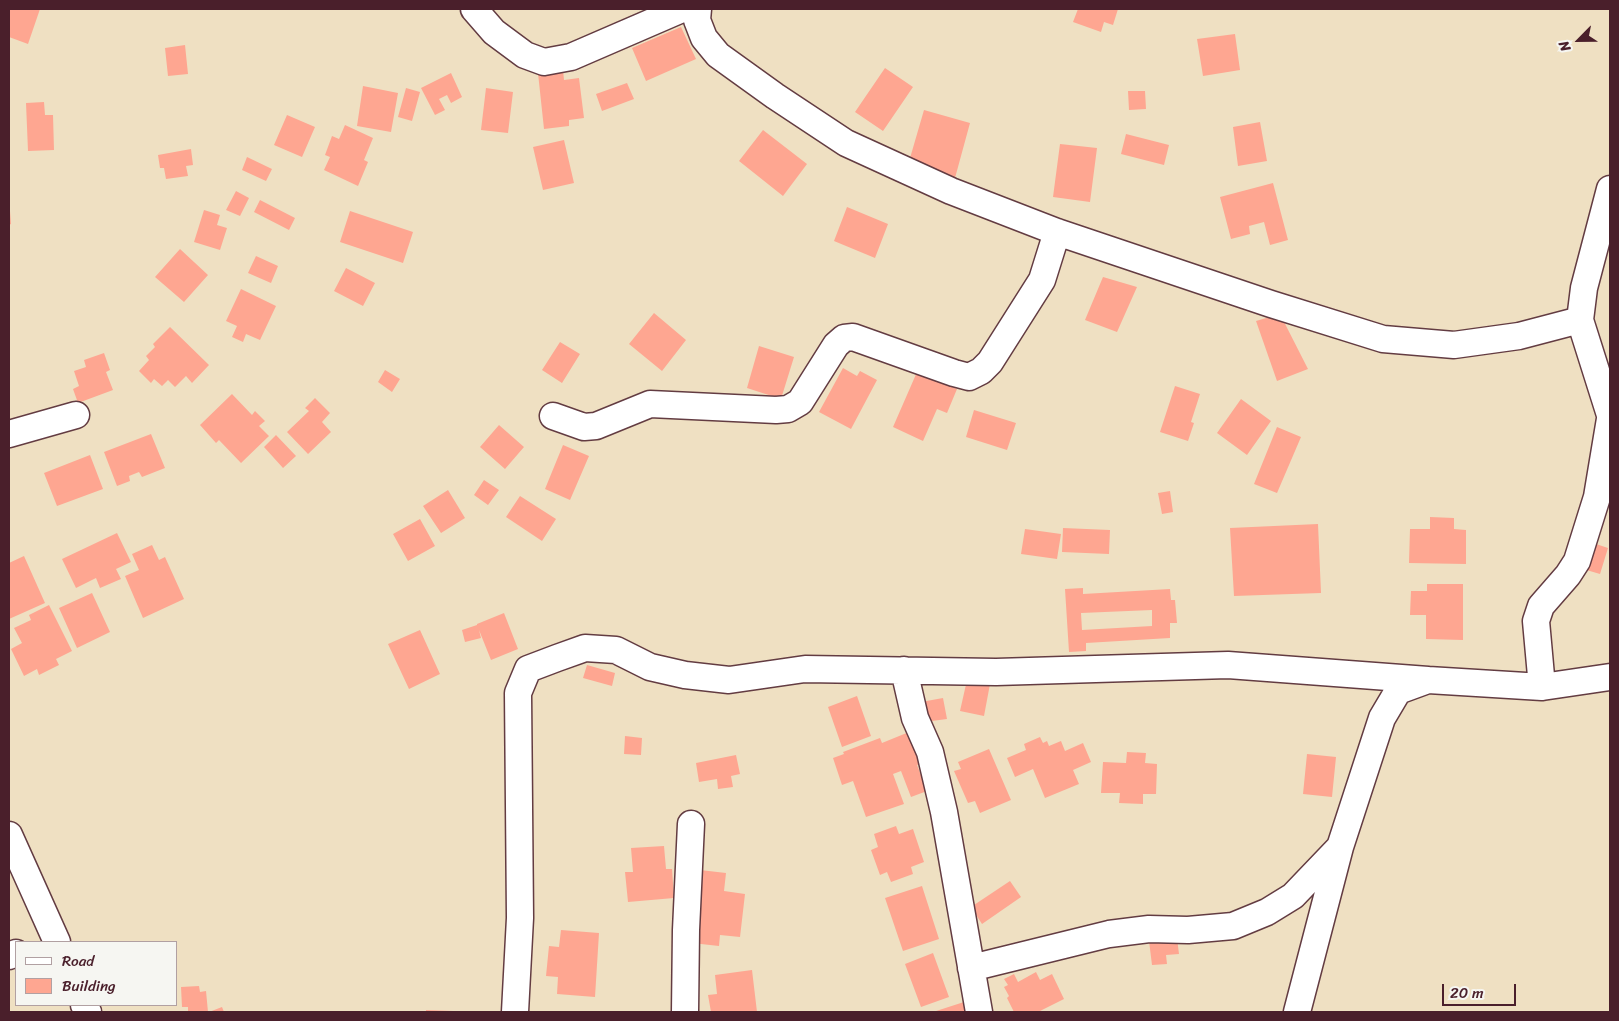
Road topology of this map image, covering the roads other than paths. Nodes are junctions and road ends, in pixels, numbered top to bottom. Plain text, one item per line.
1 (474, 9) edge
2 (682, 9) edge
3 (698, 9) edge
4 (1610, 189) edge
5 (1056, 232) junction
6 (1580, 320) junction
7 (76, 415) dead end
8 (1610, 415) edge
9 (553, 416) dead end
10 (1610, 419) edge
11 (9, 434) edge
12 (904, 670) junction
13 (1610, 677) edge
14 (1428, 680) junction
15 (1542, 687) junction
16 (690, 824) dead end
17 (9, 835) edge
18 (1340, 847) junction
19 (56, 941) edge
20 (972, 968) junction
21 (515, 1012) edge
22 (686, 1012) edge
23 (979, 1012) edge
24 (1297, 1012) edge

1 - 2 street
3 - 5 street
4 - 6 street
5 - 6 street
5 - 9 street
6 - 8 street
7 - 11 street
10 - 15 street
12 - 14 street
12 - 20 street
12 - 21 street
13 - 15 street
14 - 15 street
14 - 18 street
16 - 22 street
17 - 19 street
18 - 20 street
18 - 24 street
20 - 23 street

